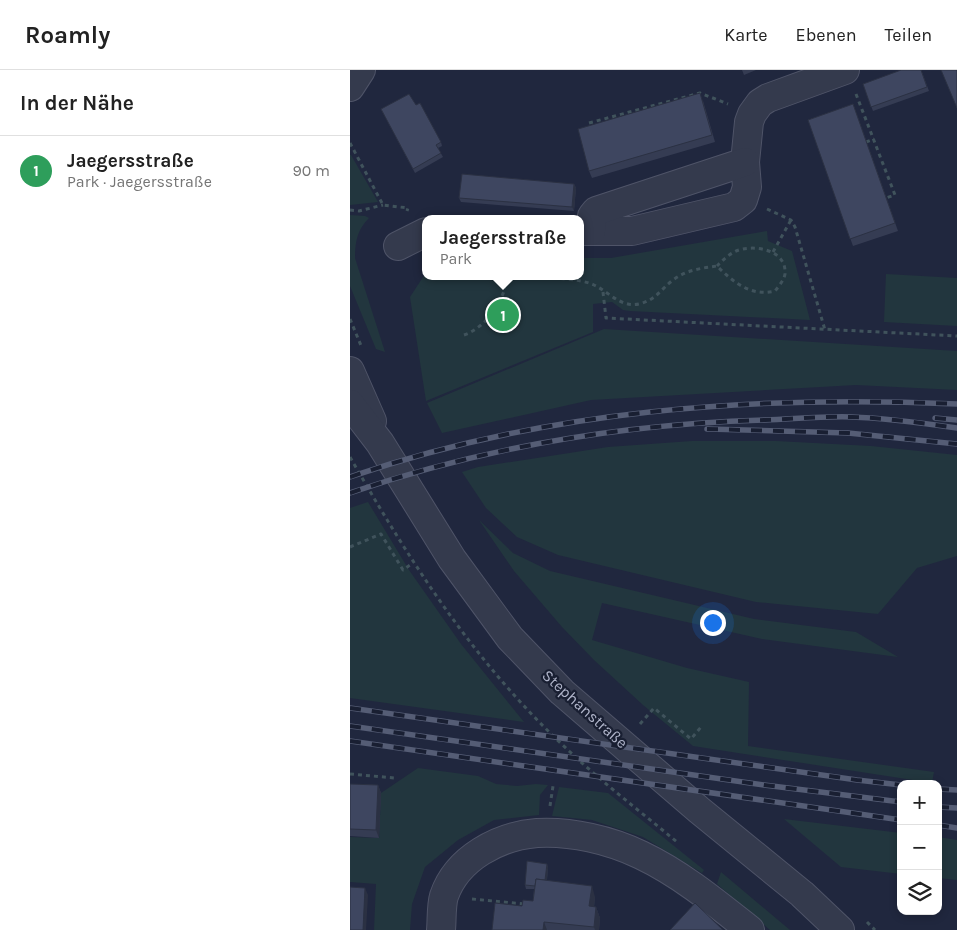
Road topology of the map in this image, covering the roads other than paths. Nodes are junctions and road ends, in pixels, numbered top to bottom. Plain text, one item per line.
1 (361, 70) edge
2 (849, 79) edge
3 (350, 87) edge
4 (745, 162) junction
5 (586, 231) edge
6 (422, 234) edge
7 (398, 246) road end
8 (358, 364) edge
9 (350, 404) edge
10 (380, 443) junction
11 (441, 930) edge
12 (750, 930) edge
13 (840, 930) edge

1 - 3 street
2 - 4 street
4 - 5 street
4 - 5 street
6 - 7 street
8 - 10 street, Stephanstraße
9 - 10 street, Stephanstraße
10 - 13 street, Stephanstraße
11 - 12 street

